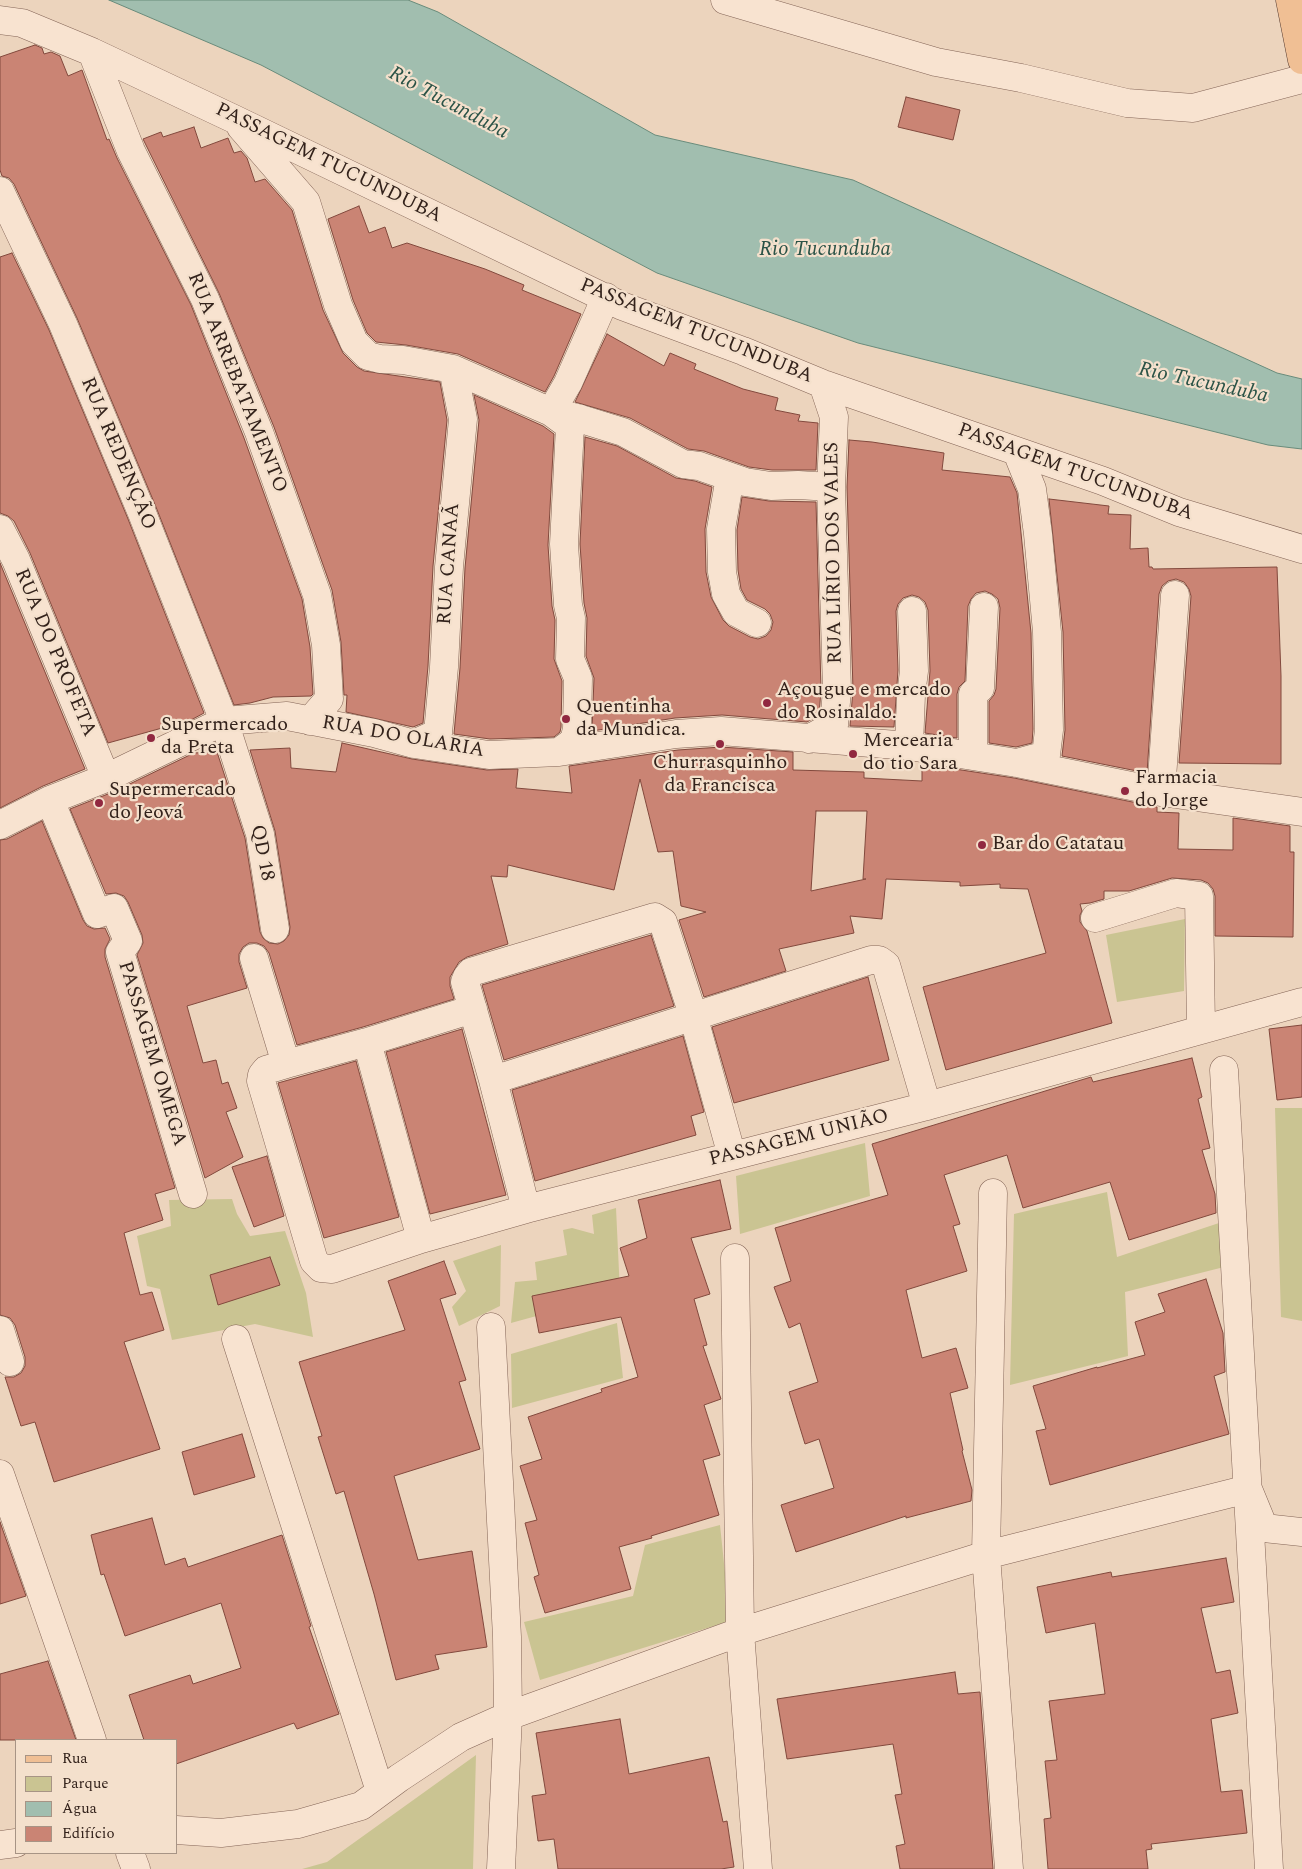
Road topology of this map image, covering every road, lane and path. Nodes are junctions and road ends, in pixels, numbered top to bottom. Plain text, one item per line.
1 (725, 0) edge
2 (1290, 0) edge
3 (0, 20) edge
4 (92, 52) junction
5 (1302, 60) edge
6 (1302, 79) edge
7 (234, 119) junction
8 (0, 191) edge
9 (606, 297) junction
10 (453, 369) junction
11 (823, 384) junction
12 (551, 412) junction
13 (1017, 452) junction
14 (730, 477) junction
15 (831, 487) junction
16 (0, 529) edge
17 (1302, 549) edge
18 (1174, 595) dead end
19 (984, 607) dead end
20 (912, 611) dead end
21 (757, 623) dead end
22 (224, 721) junction
23 (310, 721) junction
24 (809, 739) junction
25 (414, 744) junction
26 (909, 746) junction
27 (559, 752) junction
28 (973, 755) junction
29 (1017, 763) junction
30 (106, 778) junction
31 (1161, 792) junction
32 (50, 800) junction
33 (1302, 812) edge
34 (0, 825) edge
35 (1095, 918) dead end
36 (275, 929) dead end
37 (254, 958) dead end
38 (1289, 1005) edge
39 (473, 1009) junction
40 (693, 1015) junction
41 (1201, 1029) junction
42 (367, 1042) junction
43 (286, 1064) junction
44 (1224, 1070) dead end
45 (493, 1080) junction
46 (927, 1106) junction
47 (732, 1156) junction
48 (993, 1193) dead end
49 (193, 1194) dead end
50 (526, 1209) junction
51 (422, 1239) junction
52 (735, 1258) dead end
53 (491, 1327) dead end
54 (0, 1330) edge
55 (236, 1339) dead end
56 (10, 1362) dead end
57 (0, 1474) edge
58 (1248, 1489) junction
59 (1302, 1532) edge
60 (986, 1555) junction
61 (740, 1632) junction
62 (508, 1716) junction
63 (92, 1739) edge
64 (380, 1792) junction
65 (178, 1830) edge
66 (15, 1844) edge
67 (0, 1845) edge
68 (130, 1854) edge
69 (136, 1869) edge
70 (501, 1869) edge
71 (758, 1869) edge
72 (1009, 1869) edge
73 (1269, 1869) edge

1 - 6 street
2 - 5 main road
3 - 4 street, PASSAGEM TUCUNDUBA
4 - 7 street, PASSAGEM TUCUNDUBA
4 - 23 street, RUA ARREBATAMENTO
7 - 9 street, PASSAGEM TUCUNDUBA
7 - 10 street
8 - 22 street, RUA REDENÇÃO
9 - 11 street, PASSAGEM TUCUNDUBA
9 - 12 street
10 - 12 street
10 - 25 street, RUA CANAÃ
11 - 13 street, PASSAGEM TUCUNDUBA
11 - 15 street, RUA LÍRIO DOS VALES
12 - 14 street
12 - 27 street
13 - 17 street, PASSAGEM TUCUNDUBA
13 - 29 street
14 - 15 street
14 - 21 street
15 - 24 street, RUA LÍRIO DOS VALES
16 - 30 street, RUA DO PROFETA
18 - 31 street
19 - 28 street
20 - 26 street
22 - 23 street, RUA DO OLARIA
22 - 30 street, RUA DO OLARIA
22 - 36 street, QD 18
23 - 25 street, RUA DO OLARIA
24 - 26 street, RUA DO OLARIA
24 - 27 street, RUA DO OLARIA
25 - 27 street, RUA DO OLARIA
26 - 28 street, RUA DO OLARIA
28 - 29 street, RUA DO OLARIA
29 - 31 street, RUA DO OLARIA
30 - 32 street, RUA DO OLARIA
31 - 33 street, RUA DO OLARIA
32 - 34 street, RUA DO OLARIA
32 - 49 street, PASSAGEM OMEGA
35 - 41 street
37 - 43 street
38 - 41 street, PASSAGEM UNIÃO
39 - 40 street
39 - 42 street
39 - 45 street
40 - 45 street
40 - 46 street
40 - 47 street
41 - 46 street, PASSAGEM UNIÃO
42 - 43 street
42 - 51 street
43 - 51 street, PASSAGEM UNIÃO
44 - 58 street
45 - 50 street
46 - 47 street, PASSAGEM UNIÃO
47 - 50 street, PASSAGEM UNIÃO
48 - 60 street
50 - 51 street, PASSAGEM UNIÃO
52 - 61 street
53 - 62 street
54 - 56 street
55 - 64 street
57 - 63 street
58 - 59 street
58 - 60 street
58 - 73 street
60 - 61 street
60 - 72 street
61 - 62 street
61 - 71 street
62 - 64 street
62 - 70 street
64 - 65 street
66 - 67 street
68 - 69 street

